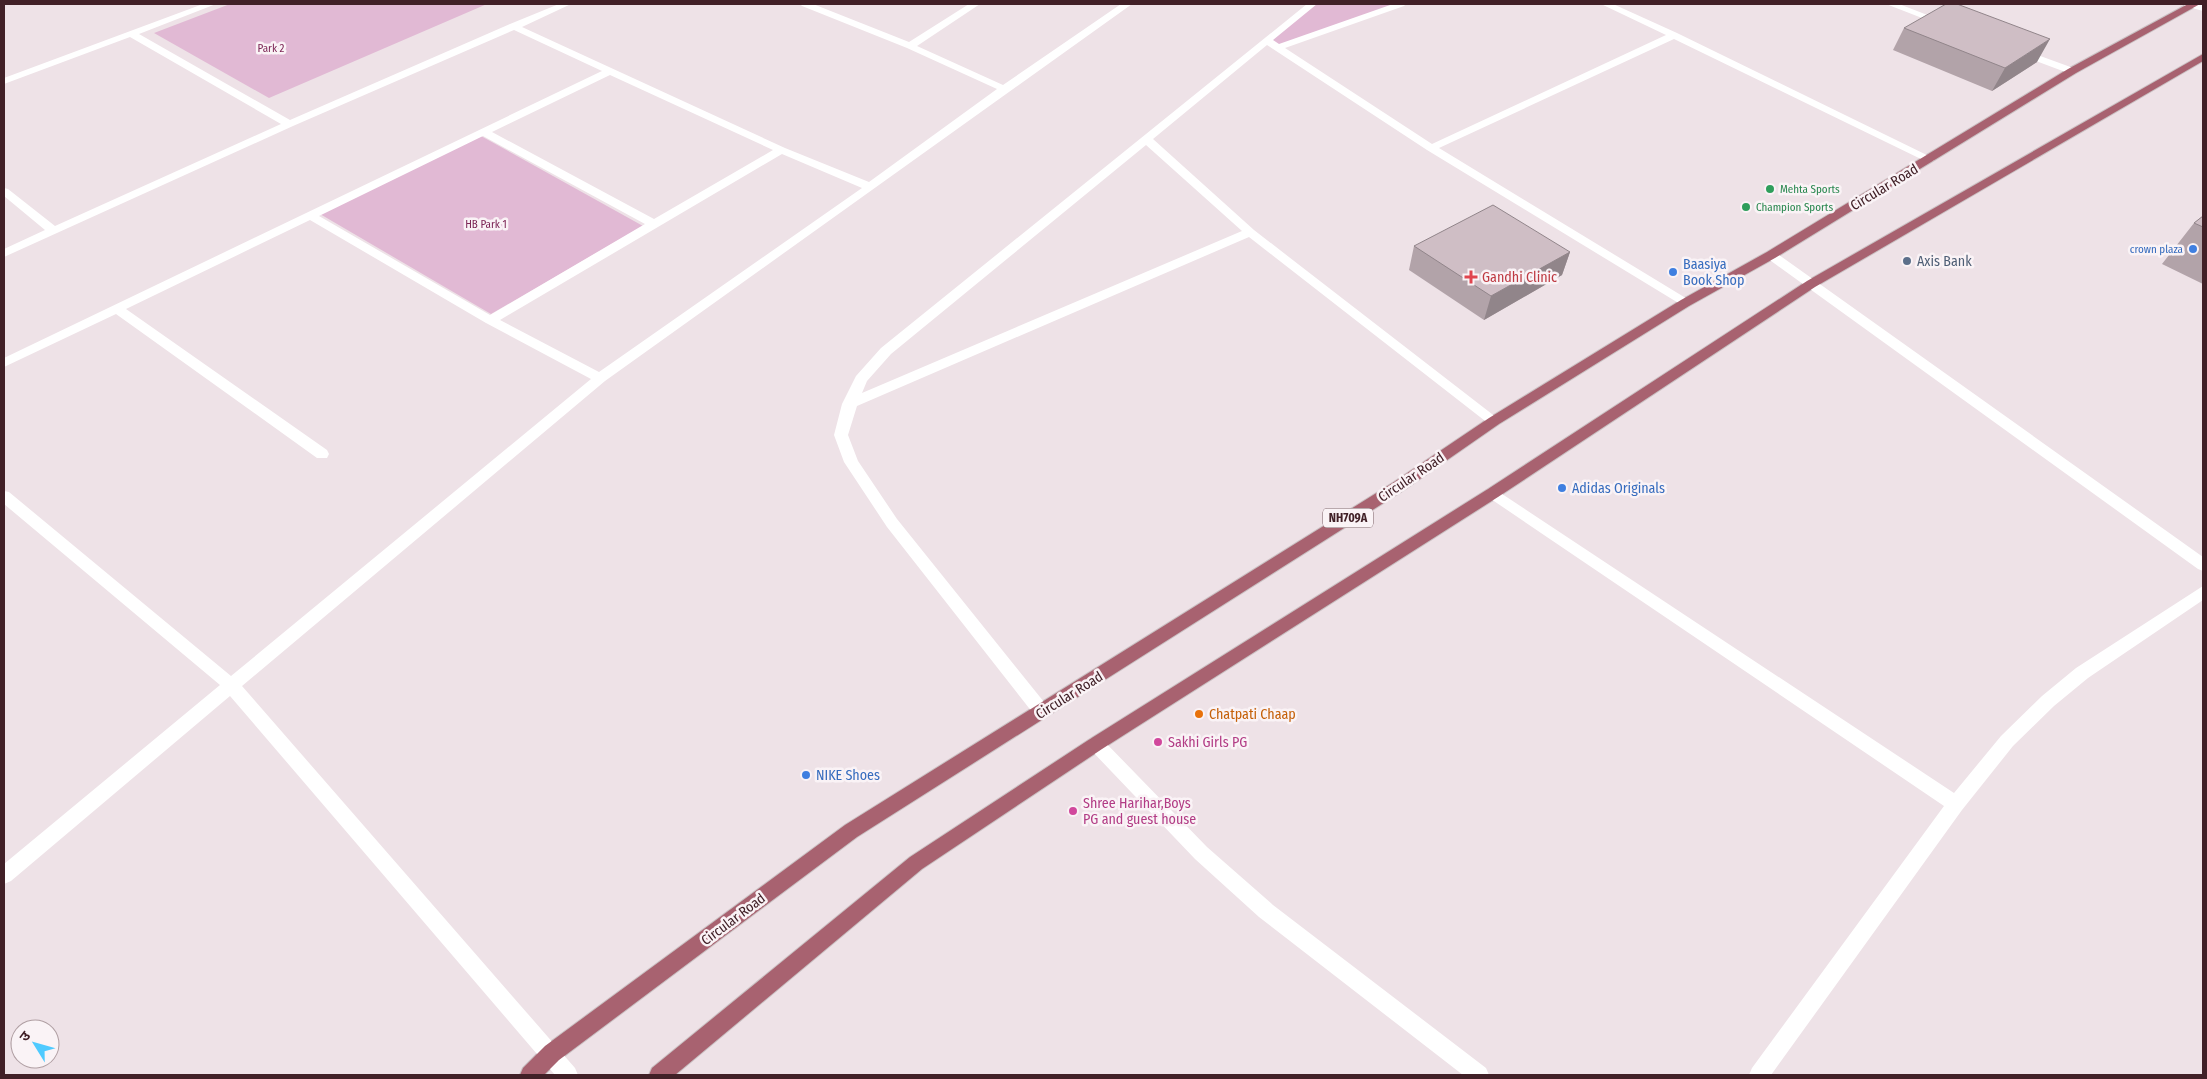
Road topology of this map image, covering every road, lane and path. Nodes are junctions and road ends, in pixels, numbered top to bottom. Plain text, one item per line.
1 (212, 4) edge
2 (566, 4) edge
3 (805, 4) edge
4 (975, 4) edge
5 (1127, 4) edge
6 (1312, 4) edge
7 (1401, 4) edge
8 (1606, 4) edge
9 (1891, 4) edge
10 (2195, 5) edge
11 (513, 26) junction
12 (1954, 27) edge
13 (132, 34) junction
14 (1674, 35) junction
15 (1266, 40) junction
16 (910, 46) junction
17 (2009, 47) edge
18 (1277, 48) junction
19 (2203, 57) edge
20 (610, 71) junction
21 (2072, 71) junction
22 (4, 82) edge
23 (1004, 89) junction
24 (289, 124) junction
25 (483, 132) junction
26 (1146, 138) junction
27 (1431, 148) junction
28 (781, 150) junction
29 (1929, 159) junction
30 (870, 188) junction
31 (4, 191) edge
32 (309, 215) junction
33 (655, 226) junction
34 (53, 230) junction
35 (1250, 232) junction
36 (4, 253) edge
37 (1771, 255) junction
38 (1811, 284) junction
39 (1684, 303) junction
40 (115, 308) junction
41 (490, 320) junction
42 (4, 362) edge
43 (600, 378) junction
44 (849, 404) junction
45 (1494, 421) junction
46 (322, 454) dead end
47 (1493, 493) junction
48 (4, 496) edge
49 (2203, 565) edge
50 (2203, 592) edge
51 (231, 685) junction
52 (1042, 712) junction
53 (1096, 744) junction
54 (1956, 804) junction
55 (4, 875) edge
56 (552, 1054) junction
57 (530, 1075) edge
58 (568, 1075) edge
59 (659, 1075) edge
60 (1479, 1075) edge
61 (1759, 1075) edge

1 - 13 street
2 - 11 street
3 - 16 street
4 - 16 street
5 - 23 street
6 - 15 street
7 - 18 street
8 - 14 street
9 - 12 street
10 - 21 main road, Circular Road / NH709A
11 - 20 street
11 - 24 street
13 - 22 street
13 - 24 street
14 - 27 street
14 - 29 street
15 - 18 street
15 - 26 street
16 - 23 street
17 - 21 street
18 - 27 street
19 - 38 main road
20 - 25 street
20 - 28 street
21 - 29 main road, Circular Road / NH709A
23 - 30 street
24 - 34 street
25 - 32 street
25 - 33 street
26 - 35 street
26 - 44 street
27 - 39 street
28 - 30 street
28 - 33 street
29 - 37 main road, Circular Road / NH709A
30 - 43 street
31 - 34 street
32 - 40 street
32 - 41 street
33 - 41 street
34 - 36 street
35 - 44 street
35 - 45 street
37 - 38 street
37 - 39 main road, Circular Road / NH709A
38 - 47 main road
38 - 49 street
39 - 45 main road, Circular Road / NH709A
40 - 42 street
40 - 46 street
41 - 43 street
43 - 51 street
44 - 52 street
45 - 52 main road, Circular Road / NH709A
47 - 53 main road
47 - 54 street
48 - 51 street
50 - 54 street
51 - 55 street
51 - 56 street
52 - 56 main road, Circular Road / NH709A
53 - 59 main road
53 - 60 street
54 - 61 street
56 - 57 main road, Circular Road / NH709A
56 - 58 street

